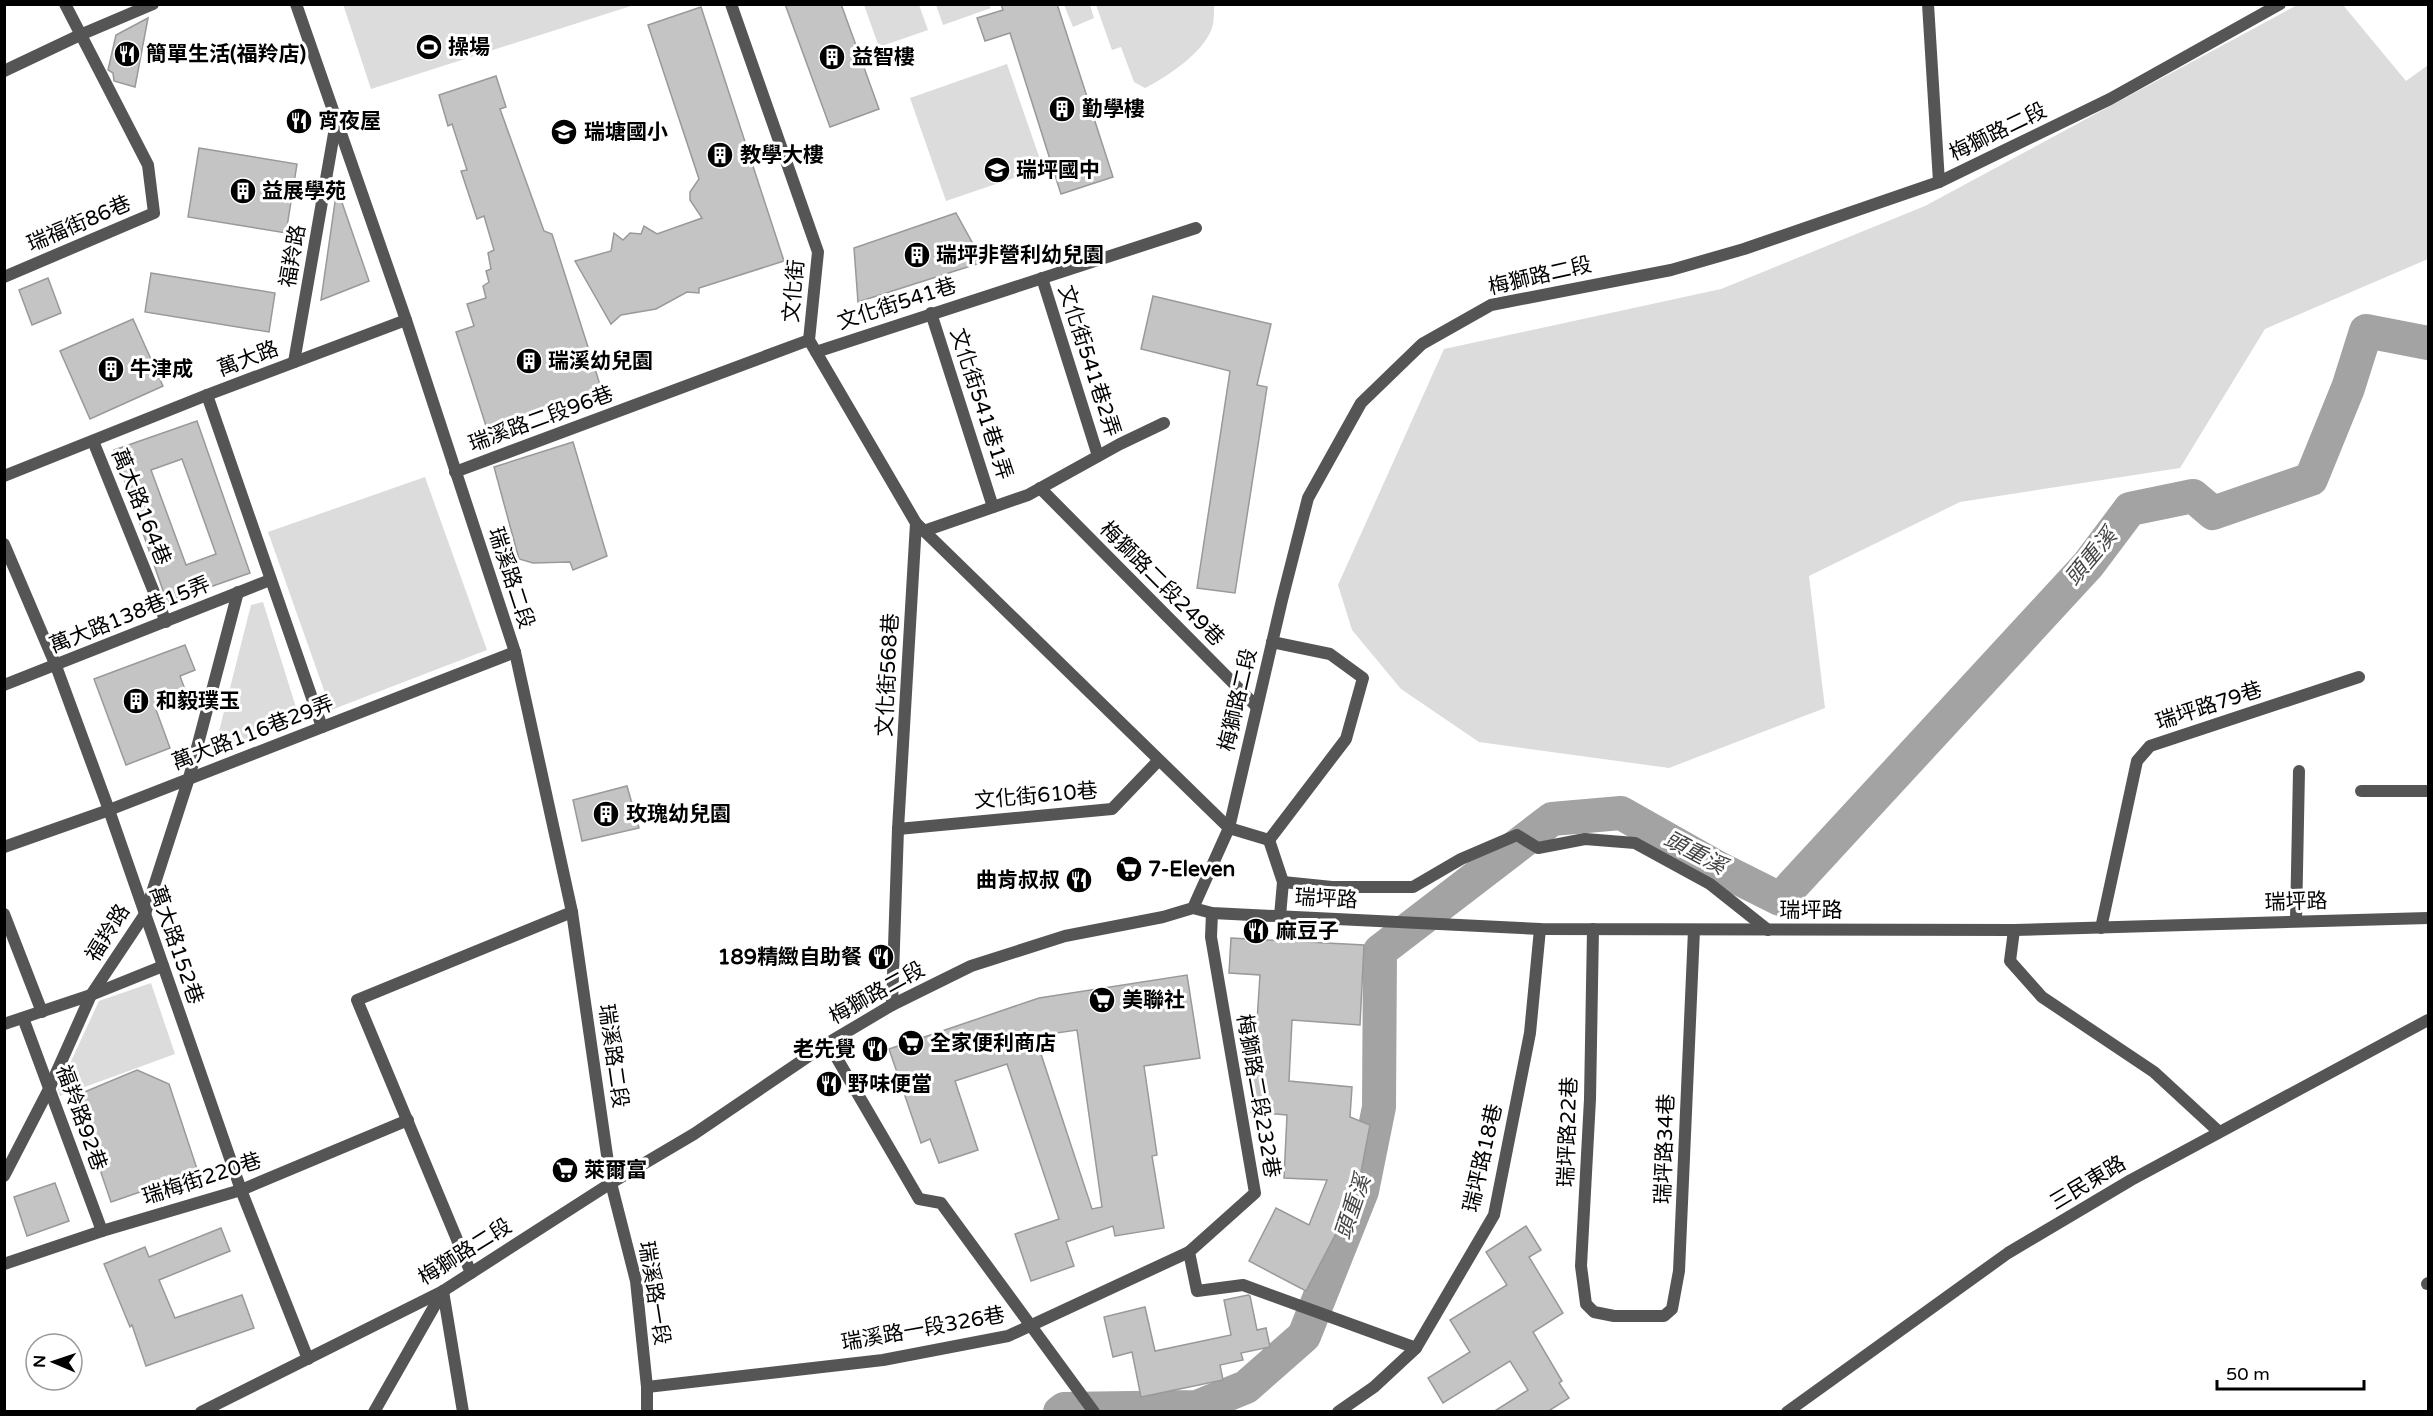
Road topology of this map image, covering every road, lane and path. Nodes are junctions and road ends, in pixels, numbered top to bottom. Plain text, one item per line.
1 (65, 4) edge
2 (153, 4) edge
3 (296, 4) edge
4 (731, 4) edge
5 (1928, 4) edge
6 (2280, 4) edge
7 (80, 35) junction
8 (4, 71) edge
9 (336, 122) junction
10 (1939, 182) junction
11 (1196, 228) dead end
12 (4, 277) edge
13 (1042, 278) junction
14 (931, 314) junction
15 (406, 320) junction
16 (809, 340) junction
17 (816, 352) junction
18 (294, 362) junction
19 (207, 395) junction
20 (1164, 423) dead end
21 (93, 441) junction
22 (1098, 456) junction
23 (455, 472) junction
24 (4, 476) edge
25 (1040, 488) junction
26 (993, 507) junction
27 (920, 527) junction
28 (4, 544) edge
29 (270, 580) junction
30 (238, 592) junction
31 (166, 622) junction
32 (1272, 642) junction
33 (515, 652) junction
34 (56, 666) junction
35 (2359, 677) dead end
36 (4, 685) edge
37 (1257, 707) junction
38 (322, 727) junction
39 (1158, 761) junction
40 (2299, 771) dead end
41 (189, 778) junction
42 (2361, 790) dead end
43 (2428, 791) edge
44 (109, 810) junction
45 (1228, 828) junction
46 (898, 829) junction
47 (1269, 840) junction
48 (4, 847) edge
49 (1283, 882) junction
50 (1193, 908) junction
51 (572, 912) junction
52 (1212, 912) junction
53 (4, 914) edge
54 (145, 914) junction
55 (1280, 916) junction
56 (2428, 918) edge
57 (2296, 921) junction
58 (2101, 928) junction
59 (1540, 929) junction
60 (1593, 929) junction
61 (1694, 930) junction
62 (1767, 930) junction
63 (2014, 930) junction
64 (163, 966) junction
65 (91, 995) junction
66 (892, 1005) junction
67 (42, 1012) junction
68 (23, 1018) junction
69 (2428, 1020) edge
70 (4, 1024) edge
71 (828, 1043) junction
72 (49, 1089) junction
73 (408, 1120) junction
74 (2218, 1131) junction
75 (4, 1176) edge
76 (611, 1183) junction
77 (241, 1190) junction
78 (102, 1232) junction
79 (1189, 1252) junction
80 (4, 1264) edge
81 (471, 1273) junction
82 (443, 1291) junction
83 (1614, 1316) joint
84 (1029, 1326) junction
85 (1416, 1348) junction
86 (308, 1359) junction
87 (647, 1387) junction
88 (201, 1412) edge
89 (374, 1412) edge
90 (463, 1412) edge
91 (647, 1412) edge
92 (1094, 1412) edge
93 (1338, 1412) edge
94 (1787, 1412) edge

1 - 7 street
2 - 7 street
3 - 9 street, 瑞溪路二段
4 - 16 street, 文化街
5 - 10 street
6 - 10 street, 梅獅路二段
7 - 8 street
7 - 12 street, 瑞福街86巷
9 - 15 street, 瑞溪路二段
9 - 18 street, 福羚路
10 - 32 street, 梅獅路二段
11 - 13 street, 文化街541巷
13 - 14 street, 文化街541巷
13 - 22 street, 文化街541巷2弄
14 - 17 street, 文化街541巷
14 - 26 street, 文化街541巷1弄
15 - 18 street, 萬大路
15 - 23 street, 瑞溪路二段
16 - 17 street, 文化街
16 - 23 street, 瑞溪路二段96巷
17 - 27 street, 文化街
18 - 19 street, 萬大路
19 - 21 street, 萬大路
19 - 29 street
20 - 22 street
21 - 24 street, 萬大路
21 - 31 street, 萬大路164巷
22 - 25 street
23 - 33 street, 瑞溪路二段
25 - 26 street
25 - 37 street, 梅獅路二段249巷
26 - 27 street
27 - 39 street, 文化街
27 - 46 street, 文化街568巷
28 - 34 street, 萬大路152巷
29 - 30 street, 萬大路138巷15弄
29 - 38 street
30 - 31 street, 萬大路138巷15弄
30 - 41 street, 福羚路
31 - 34 street, 萬大路138巷15弄
32 - 37 street, 梅獅路二段
32 - 47 street
33 - 38 street, 萬大路116巷29弄
33 - 51 street, 瑞溪路二段
34 - 36 street, 萬大路138巷15弄
34 - 44 street, 萬大路152巷
35 - 58 street, 瑞坪路79巷
37 - 45 street, 梅獅路二段
38 - 41 street, 萬大路116巷29弄
39 - 45 street, 文化街
39 - 46 street, 文化街610巷
40 - 57 street
41 - 44 street, 萬大路116巷29弄
41 - 54 street, 福羚路
42 - 43 street
44 - 48 street, 萬大路116巷29弄
44 - 54 street, 萬大路152巷
45 - 47 street
45 - 50 street, 梅獅路二段
46 - 66 street, 文化街568巷
47 - 49 street
49 - 55 street
49 - 62 street
50 - 52 street, 瑞坪路
50 - 66 street, 梅獅路二段
51 - 73 street
51 - 76 street, 瑞溪路二段
52 - 55 street, 瑞坪路
52 - 79 street, 梅獅路二段232巷
53 - 67 street
54 - 64 street, 萬大路152巷
54 - 65 street, 福羚路
55 - 59 street, 瑞坪路
56 - 57 street, 瑞坪路
57 - 58 street, 瑞坪路
58 - 63 street, 瑞坪路
59 - 60 street, 瑞坪路
59 - 85 street, 瑞坪路18巷
60 - 61 street, 瑞坪路
60 - 83 street, 瑞坪路22巷
61 - 62 street, 瑞坪路
61 - 83 street, 瑞坪路34巷
62 - 63 street, 瑞坪路
63 - 74 street
64 - 65 street
64 - 77 street, 萬大路152巷
65 - 67 street
65 - 72 street, 福羚路
66 - 71 street, 梅獅路二段
67 - 68 street
68 - 70 street
68 - 72 street, 福羚路92巷
69 - 74 street, 三民東路
71 - 76 street, 梅獅路二段
71 - 84 street
72 - 75 street, 福羚路
72 - 78 street, 福羚路92巷
73 - 77 street, 瑞梅街220巷
73 - 81 street
74 - 94 street, 三民東路
76 - 81 street, 梅獅路二段
76 - 87 street, 瑞溪路一段
77 - 78 street, 瑞梅街220巷
77 - 86 street, 萬大路152巷
78 - 80 street, 瑞梅街220巷
79 - 84 street, 瑞溪路一段326巷
79 - 85 street
81 - 82 street, 梅獅路二段
82 - 86 street, 梅獅路二段
82 - 89 street
82 - 90 street
84 - 87 street, 瑞溪路一段326巷
84 - 92 street
85 - 93 street, 瑞坪路18巷
86 - 88 street, 梅獅路二段
87 - 91 street, 瑞溪路一段

